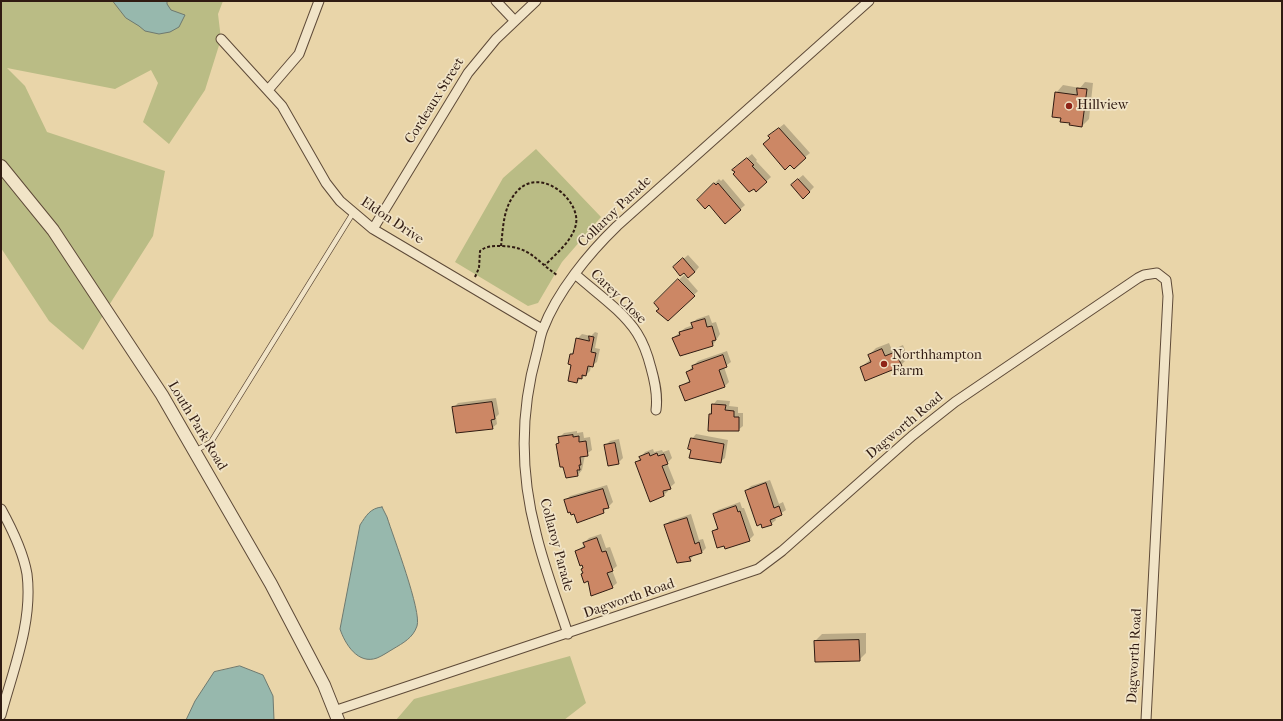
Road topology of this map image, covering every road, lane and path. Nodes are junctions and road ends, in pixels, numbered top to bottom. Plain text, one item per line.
1 (319, 1) edge
2 (496, 1) edge
3 (536, 1) edge
4 (869, 1) edge
5 (514, 20) junction
6 (221, 39) dead end
7 (268, 90) junction
8 (1, 166) edge
9 (353, 213) junction
10 (373, 228) junction
11 (501, 246) junction
12 (545, 265) junction
13 (575, 274) junction
14 (557, 275) dead end
15 (475, 277) dead end
16 (542, 329) junction
17 (656, 410) dead end
18 (195, 452) junction
19 (1, 509) edge
20 (568, 634) junction
21 (1, 716) edge
22 (336, 716) edge
23 (1146, 720) edge

1 - 7 street
2 - 5 street
3 - 5 street, Cordeaux Street
4 - 13 street, Collaroy Parade
5 - 10 street, Cordeaux Street
6 - 7 street, Eldon Drive
7 - 9 street, Eldon Drive
8 - 18 street, Louth Park Road
9 - 10 street, Eldon Drive
9 - 18 lane
10 - 16 street, Eldon Drive
11 - 12 path
11 - 12 path
11 - 15 path
12 - 14 path
13 - 16 street, Collaroy Parade
13 - 17 street, Carey Close
16 - 20 street, Collaroy Parade
18 - 22 street, Louth Park Road
19 - 21 street
20 - 22 street, Dagworth Road
20 - 23 street, Dagworth Road

